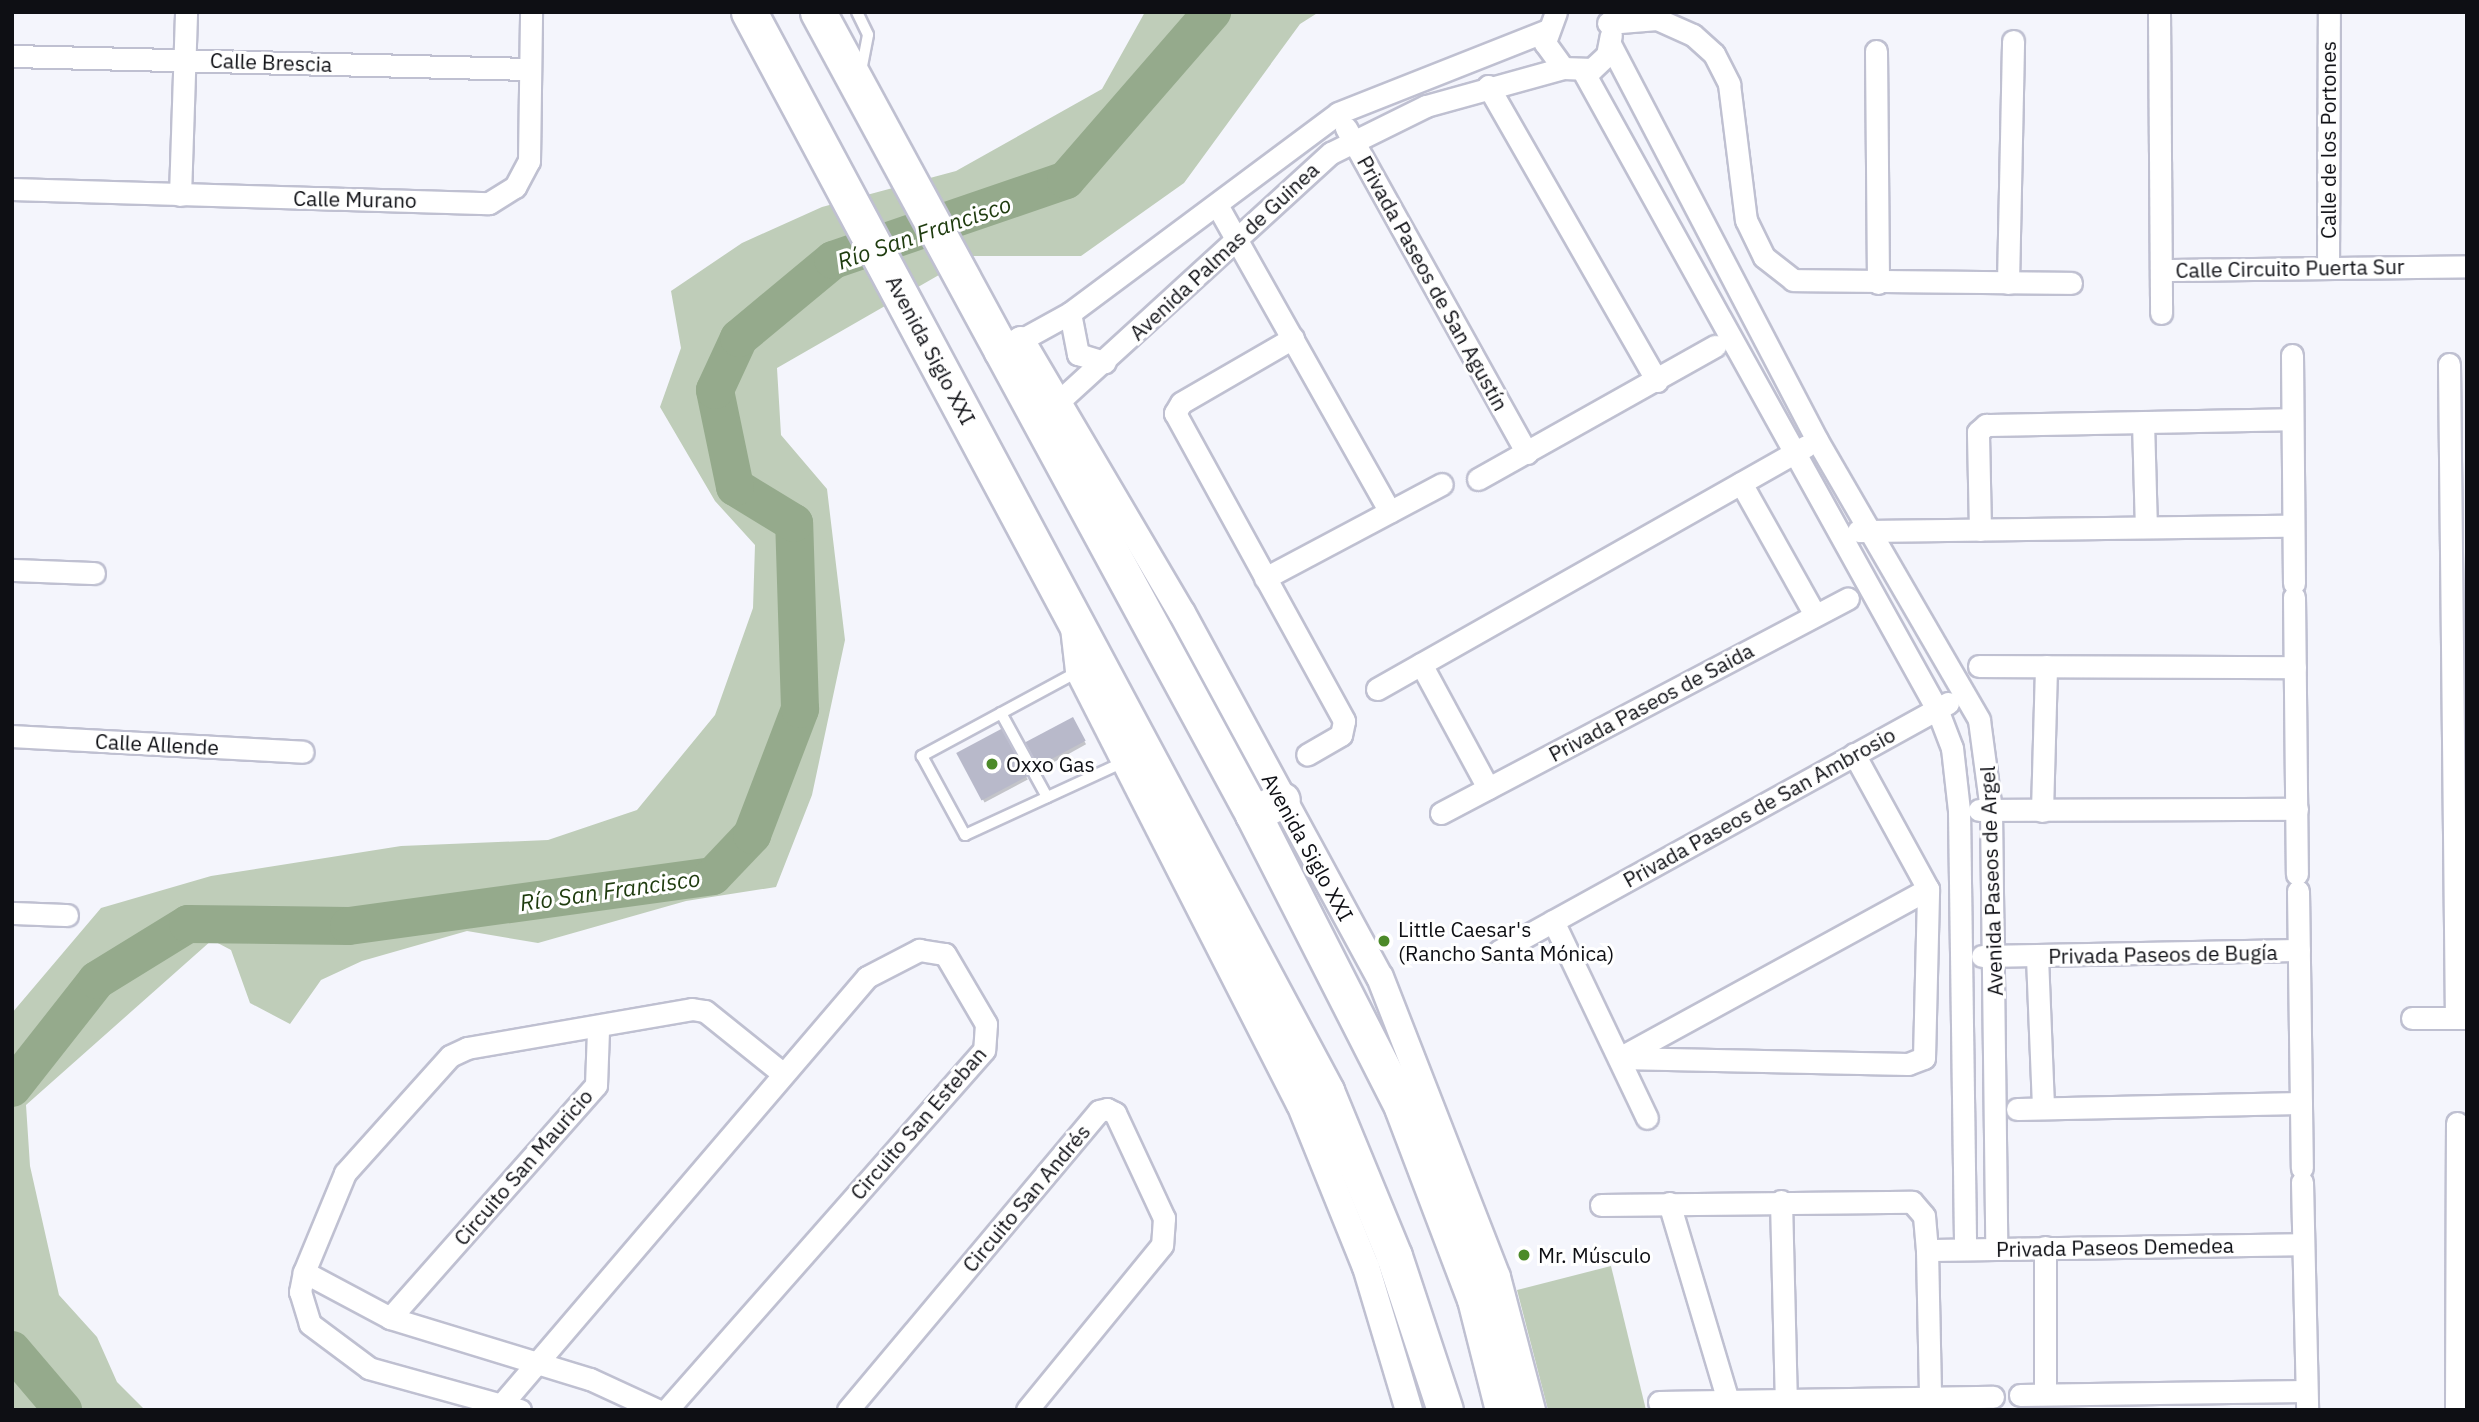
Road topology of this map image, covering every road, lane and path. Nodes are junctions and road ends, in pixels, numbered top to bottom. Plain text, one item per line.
1 (186, 12) edge
2 (531, 12) edge
3 (749, 12) edge
4 (818, 12) edge
5 (857, 12) edge
6 (1556, 12) edge
7 (2159, 12) edge
8 (2329, 12) edge
9 (1604, 17) edge
10 (1545, 31) junction
11 (2013, 41) dead end
12 (1611, 46) junction
13 (1876, 51) dead end
14 (12, 56) edge
15 (184, 59) junction
16 (530, 69) junction
17 (1573, 70) junction
18 (857, 84) junction
19 (1488, 86) junction
20 (1338, 113) junction
21 (1352, 139) junction
22 (12, 189) edge
23 (180, 195) junction
24 (1217, 205) junction
25 (1235, 235) junction
26 (2467, 266) edge
27 (2328, 268) junction
28 (2161, 270) junction
29 (1878, 283) junction
30 (2008, 283) junction
31 (2071, 283) dead end
32 (1070, 313) junction
33 (2161, 313) dead end
34 (1293, 338) junction
35 (1723, 342) junction
36 (1010, 346) junction
37 (2292, 355) dead end
38 (1105, 362) junction
39 (2449, 364) dead end
40 (1657, 381) junction
41 (1057, 403) junction
42 (2292, 419) junction
43 (2143, 422) junction
44 (1817, 440) junction
45 (1528, 453) junction
46 (1794, 453) junction
47 (1478, 479) dead end
48 (1741, 483) junction
49 (1441, 484) dead end
50 (1390, 512) junction
51 (2293, 526) junction
52 (2146, 527) junction
53 (1867, 530) junction
54 (1980, 530) junction
55 (1838, 533) junction
56 (12, 570) edge
57 (94, 573) dead end
58 (1265, 578) junction
59 (1849, 598) dead end
60 (1073, 614) junction
61 (1815, 615) junction
62 (1421, 664) junction
63 (1979, 666) dead end
64 (2046, 666) junction
65 (2295, 667) junction
66 (1079, 671) junction
67 (1377, 689) dead end
68 (1964, 693) junction
69 (1937, 709) junction
70 (1001, 713) junction
71 (2458, 719) edge
72 (12, 736) edge
73 (303, 752) dead end
74 (1854, 754) junction
75 (1307, 755) dead end
76 (1136, 756) junction
77 (1488, 788) junction
78 (1047, 797) junction
79 (1268, 807) junction
80 (2297, 809) junction
81 (1959, 810) junction
82 (1991, 810) junction
83 (2042, 811) junction
84 (1441, 813) dead end
85 (1928, 889) junction
86 (12, 913) edge
87 (67, 915) dead end
88 (1553, 921) junction
89 (2299, 950) junction
90 (1499, 951) dead end
91 (1963, 956) junction
92 (1994, 957) junction
93 (2037, 957) junction
94 (2412, 1018) dead end
95 (2462, 1018) edge
96 (598, 1030) junction
97 (1619, 1058) junction
98 (781, 1072) junction
99 (2301, 1103) junction
100 (2043, 1108) junction
101 (2017, 1109) dead end
102 (1647, 1118) dead end
103 (2457, 1123) dead end
104 (1781, 1201) junction
105 (1669, 1203) junction
106 (1601, 1205) dead end
107 (2303, 1244) junction
108 (2045, 1247) junction
109 (1996, 1248) junction
110 (1965, 1249) junction
111 (1927, 1250) junction
112 (1380, 1261) junction
113 (304, 1272) junction
114 (390, 1318) junction
115 (534, 1362) junction
116 (2045, 1394) junction
117 (2020, 1395) dead end
118 (1993, 1397) dead end
119 (1930, 1398) junction
120 (1786, 1400) junction
121 (2306, 1400) edge
122 (1728, 1401) junction
123 (1659, 1402) dead end
124 (510, 1407) edge
125 (657, 1410) edge
126 (667, 1410) edge
127 (848, 1410) edge
128 (1027, 1410) edge
129 (1409, 1410) edge
130 (1445, 1410) edge
131 (1503, 1410) edge
132 (1532, 1410) edge
133 (2455, 1410) edge

1 - 15 street
2 - 16 street, Calle Murano
3 - 60 highway, Avenida Siglo XXI
4 - 18 highway, Avenida Siglo XXI
5 - 18 lane
6 - 10 street
7 - 28 street, Calle Circuito Puerta Sur
8 - 27 street, Calle de los Portones
9 - 12 street
9 - 29 street
10 - 17 street
10 - 20 street, Avenida Palmas de Guinea
11 - 30 street
12 - 17 street
12 - 44 street, Avenida Paseos de Argel
13 - 29 street
14 - 15 street, Calle Brescia
15 - 16 street, Calle Brescia
15 - 23 street
16 - 23 street, Calle Murano
17 - 19 street, Avenida Palmas de Guinea
17 - 35 street
18 - 36 highway, Avenida Siglo XXI
19 - 21 street, Avenida Palmas de Guinea
19 - 40 street
20 - 21 street, Privada Paseos de San Agustín
20 - 24 street, Avenida Palmas de Guinea
21 - 25 street, Avenida Palmas de Guinea
21 - 45 street, Privada Paseos de San Agustín
22 - 23 street, Calle Murano
24 - 25 street
24 - 32 street, Avenida Palmas de Guinea
25 - 34 street
25 - 38 street, Avenida Palmas de Guinea
26 - 27 street, Calle Circuito Puerta Sur
27 - 28 street, Calle Circuito Puerta Sur
28 - 33 street
29 - 30 street
30 - 31 street
32 - 36 street, Avenida Palmas de Guinea
32 - 38 street
34 - 50 street
34 - 58 street
35 - 40 street
35 - 46 street, Avenida Paseos de Argel
36 - 41 street, Avenida Siglo XXI
36 - 79 highway, Avenida Siglo XXI
37 - 42 street
38 - 41 street, Avenida Palmas de Guinea
39 - 71 street
40 - 45 street
41 - 79 street, Avenida Siglo XXI
42 - 43 street
42 - 51 street
43 - 52 street
43 - 54 street
44 - 46 street
44 - 53 street, Avenida Paseos de Argel
45 - 47 street
46 - 48 street
46 - 55 street, Avenida Paseos de Argel
48 - 61 street
48 - 62 street
49 - 50 street
50 - 58 street
51 - 52 street
51 - 65 street
52 - 54 street
53 - 54 street
53 - 55 street
53 - 68 street, Avenida Paseos de Argel
55 - 69 street, Avenida Paseos de Argel
56 - 57 street
58 - 75 street
59 - 61 street, Privada Paseos de Saida
60 - 66 street, Avenida Siglo XXI
60 - 76 highway, Avenida Siglo XXI
61 - 77 street, Privada Paseos de Saida
62 - 67 street
62 - 77 street
63 - 64 street
64 - 65 street
64 - 83 street
65 - 80 street
66 - 70 lane
66 - 76 street, Avenida Siglo XXI
68 - 69 street, Privada Paseos de San Ambrosio
68 - 82 street, Avenida Paseos de Argel
69 - 74 street, Privada Paseos de San Ambrosio
69 - 81 street, Avenida Paseos de Argel
70 - 78 lane
70 - 78 lane
71 - 95 street
72 - 73 street, Calle Allende
74 - 85 street
74 - 88 street, Privada Paseos de San Ambrosio
76 - 78 lane
76 - 112 highway, Avenida Siglo XXI
77 - 84 street, Privada Paseos de Saida
79 - 131 highway, Avenida Siglo XXI
79 - 132 street, Avenida Siglo XXI
80 - 83 street
80 - 89 street
81 - 82 street
81 - 91 street, Avenida Paseos de Argel
82 - 83 street
82 - 92 street, Avenida Paseos de Argel
85 - 97 street
85 - 97 street
86 - 87 street
88 - 90 street, Privada Paseos de San Ambrosio
88 - 97 street
89 - 93 street, Privada Paseos de Bugía
89 - 99 street, Privada Paseos de Bugía
91 - 92 street, Privada Paseos de Bugía
91 - 110 street, Avenida Paseos de Argel
92 - 93 street, Privada Paseos de Bugía
92 - 109 street, Avenida Paseos de Argel
93 - 100 street, Privada Paseos de Bugía
94 - 95 street
96 - 98 street
96 - 113 street
96 - 114 street, Circuito San Mauricio
97 - 102 street
98 - 115 street, Circuito San Esteban
98 - 126 street, Circuito San Esteban
99 - 100 street
99 - 107 street
100 - 101 street
103 - 133 street
104 - 105 street
104 - 111 street
104 - 120 street
105 - 106 street
105 - 122 street
107 - 108 street, Privada Paseos Demedea
107 - 121 street
108 - 109 street, Privada Paseos Demedea
108 - 116 street
109 - 110 street, Privada Paseos Demedea
110 - 111 street, Privada Paseos Demedea
111 - 119 street
112 - 129 street, Avenida Siglo XXI
112 - 130 highway, Avenida Siglo XXI
113 - 114 street
113 - 124 street
114 - 115 street
115 - 124 street, Circuito San Esteban
115 - 125 street
116 - 117 street
116 - 121 street
118 - 119 street
119 - 120 street
120 - 122 street
122 - 123 street
127 - 128 street, Circuito San Andrés

